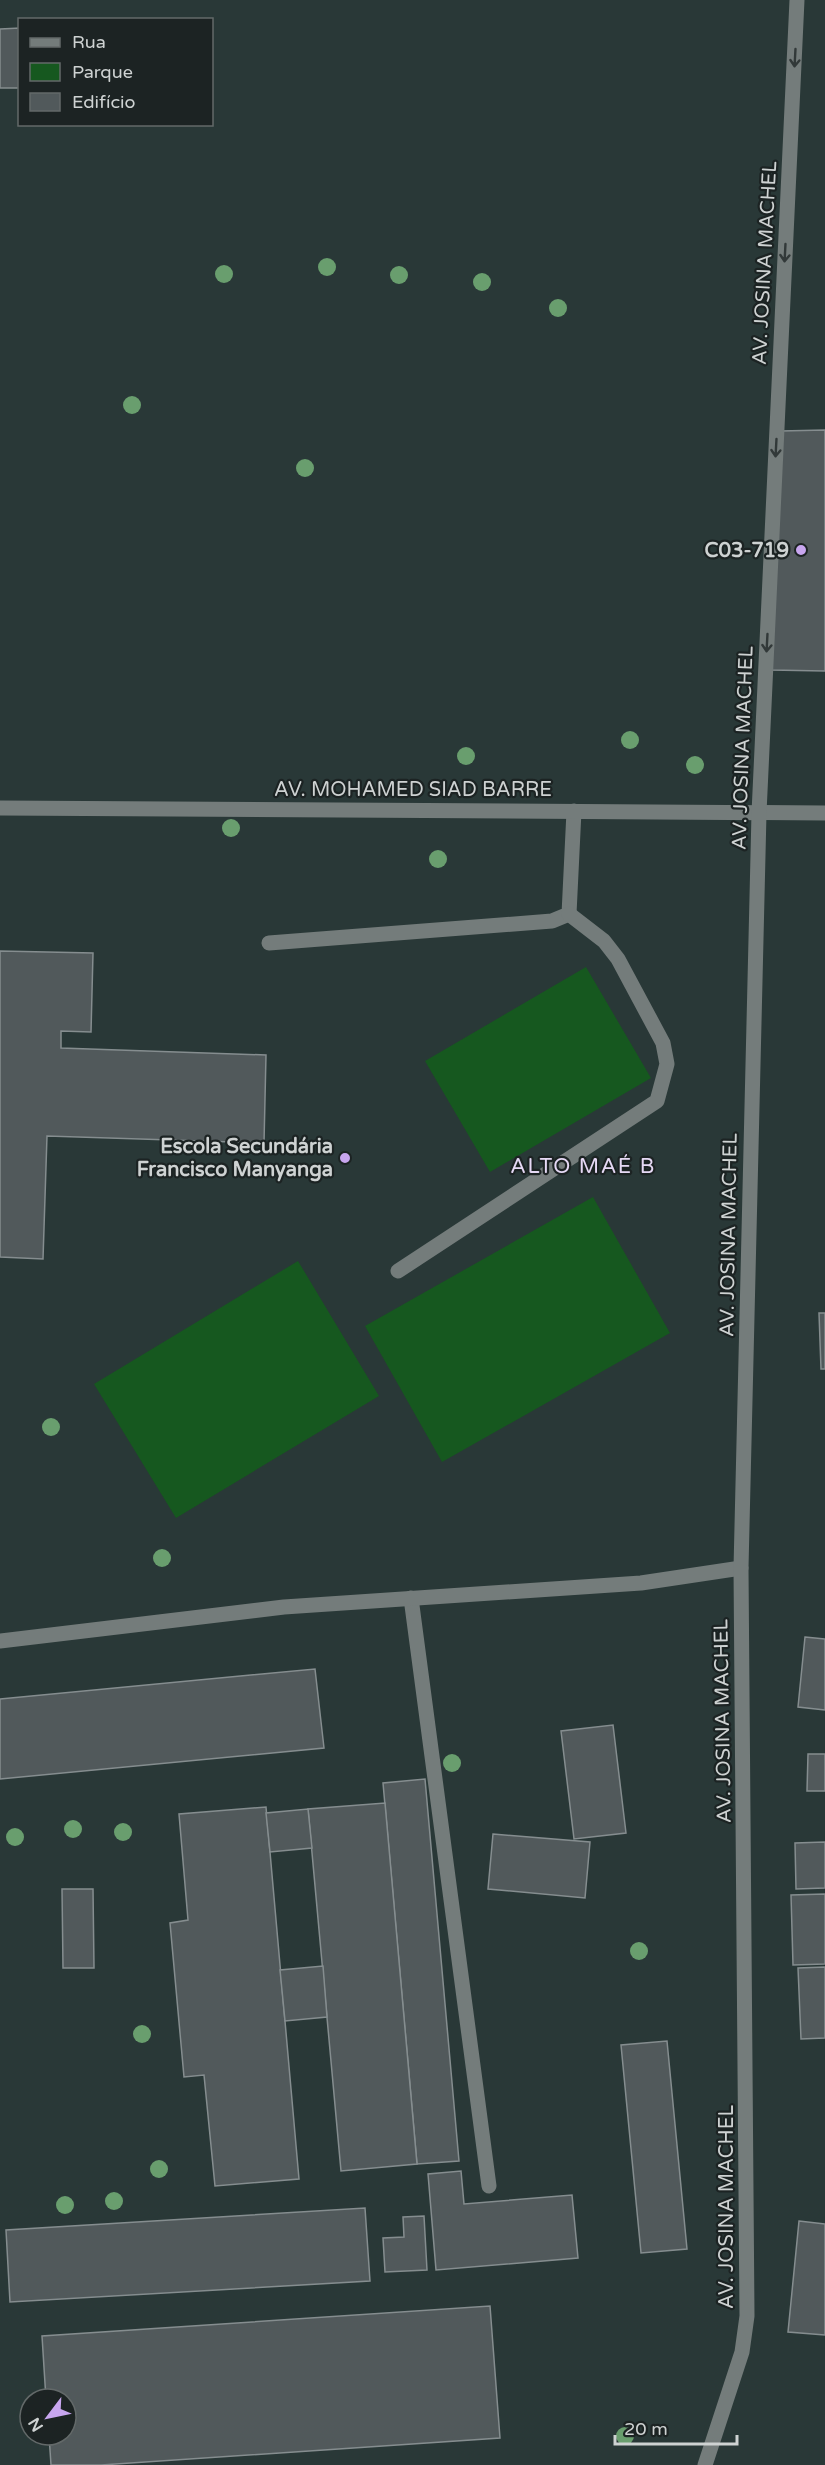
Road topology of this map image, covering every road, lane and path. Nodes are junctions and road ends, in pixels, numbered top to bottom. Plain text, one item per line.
1 (797, 0) edge
2 (0, 808) edge
3 (574, 811) junction
4 (759, 813) junction
5 (825, 813) edge
6 (569, 914) junction
7 (269, 942) dead end
8 (398, 1271) dead end
9 (741, 1568) junction
10 (411, 1598) junction
11 (0, 1641) edge
12 (489, 2186) dead end
13 (705, 2465) edge

1 -> 4 street, AV. JOSINA MACHEL
2 - 3 street, AV. MOHAMED SIAD BARRE
3 - 4 street, AV. MOHAMED SIAD BARRE
3 - 6 street
4 - 5 street, AV. MOHAMED SIAD BARRE
4 - 9 street, AV. JOSINA MACHEL
6 - 7 street
6 - 8 street
9 - 10 street
9 - 13 street, AV. JOSINA MACHEL
10 - 11 street
10 - 12 street

